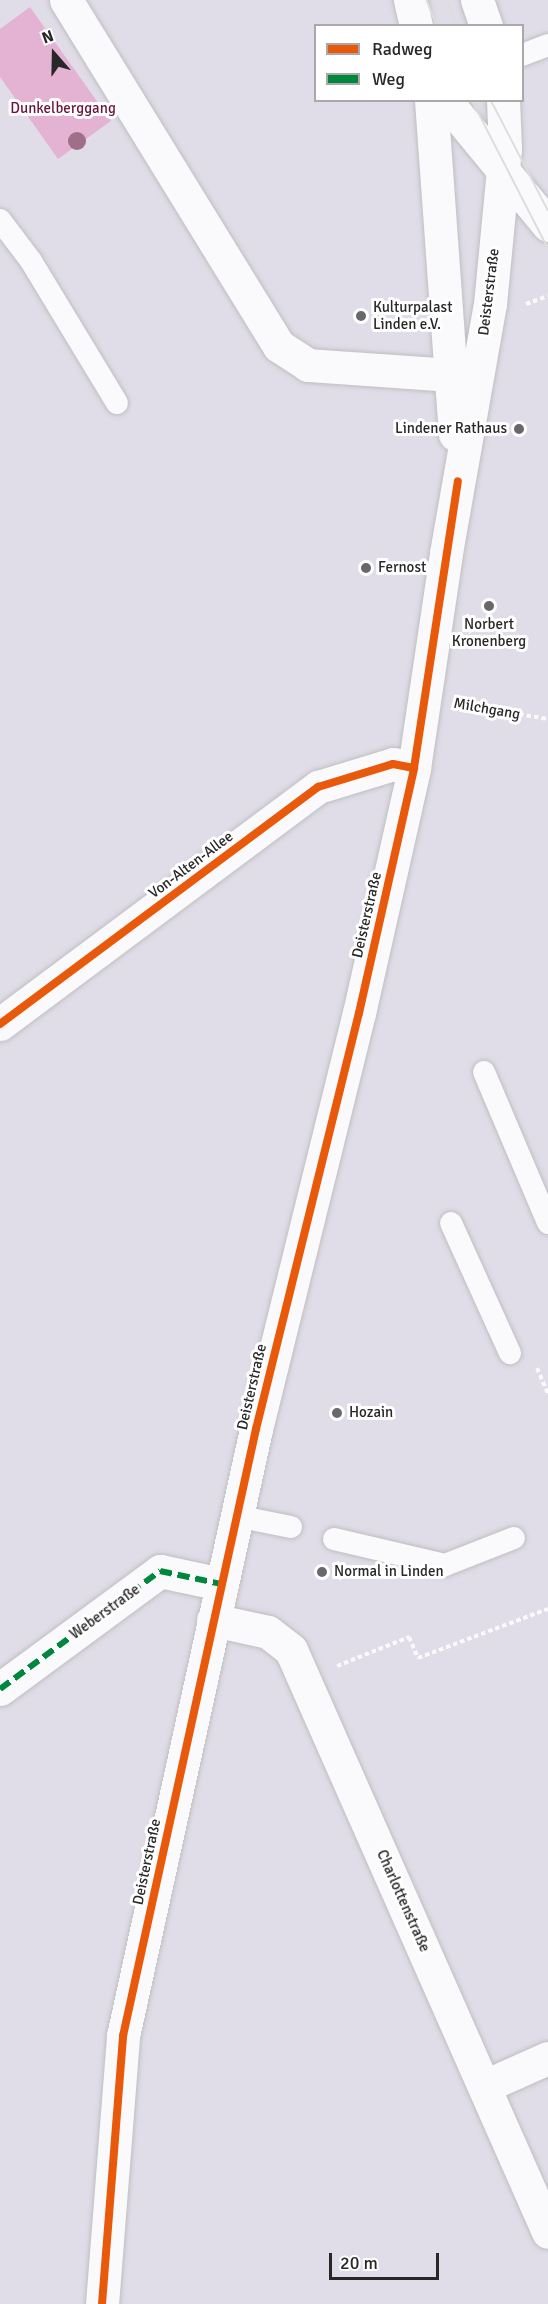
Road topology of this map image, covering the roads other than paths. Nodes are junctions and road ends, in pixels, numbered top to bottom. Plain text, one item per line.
1 (66, 0) edge
2 (410, 0) edge
3 (477, 0) edge
4 (416, 24) edge
5 (485, 24) edge
6 (548, 45) edge
7 (524, 54) edge
8 (431, 102) edge
9 (447, 102) edge
10 (503, 102) edge
11 (502, 166) junction
12 (0, 220) edge
13 (548, 225) edge
14 (450, 375) junction
15 (117, 403) dead end
16 (458, 481) junction
17 (414, 768) junction
18 (0, 1024) edge
19 (484, 1072) dead end
20 (451, 1222) dead end
21 (548, 1223) edge
22 (510, 1353) dead end
23 (236, 1516) junction
24 (291, 1527) dead end
25 (514, 1538) dead end
26 (334, 1539) dead end
27 (220, 1584) junction
28 (213, 1620) junction
29 (0, 1689) edge
30 (548, 2058) edge
31 (485, 2086) junction
32 (548, 2232) edge
33 (102, 2304) edge

1 - 14 street
2 - 4 street
3 - 5 street
6 - 7 lane
8 - 14 street, Deisterstraße
9 - 11 street
10 - 11 street, Deisterstraße
11 - 13 street
11 - 16 street, Deisterstraße
12 - 15 lane
14 - 16 street, Deisterstraße
16 - 17 street, Deisterstraße
17 - 18 street, Von-Alten-Allee
17 - 23 street, Deisterstraße
19 - 21 lane
20 - 22 lane
23 - 24 lane
23 - 27 street, Deisterstraße
25 - 26 lane
27 - 28 street, Deisterstraße
27 - 29 street, Weberstraße
28 - 31 street, Charlottenstraße
28 - 33 street, Deisterstraße
30 - 31 street
31 - 32 street, Charlottenstraße

